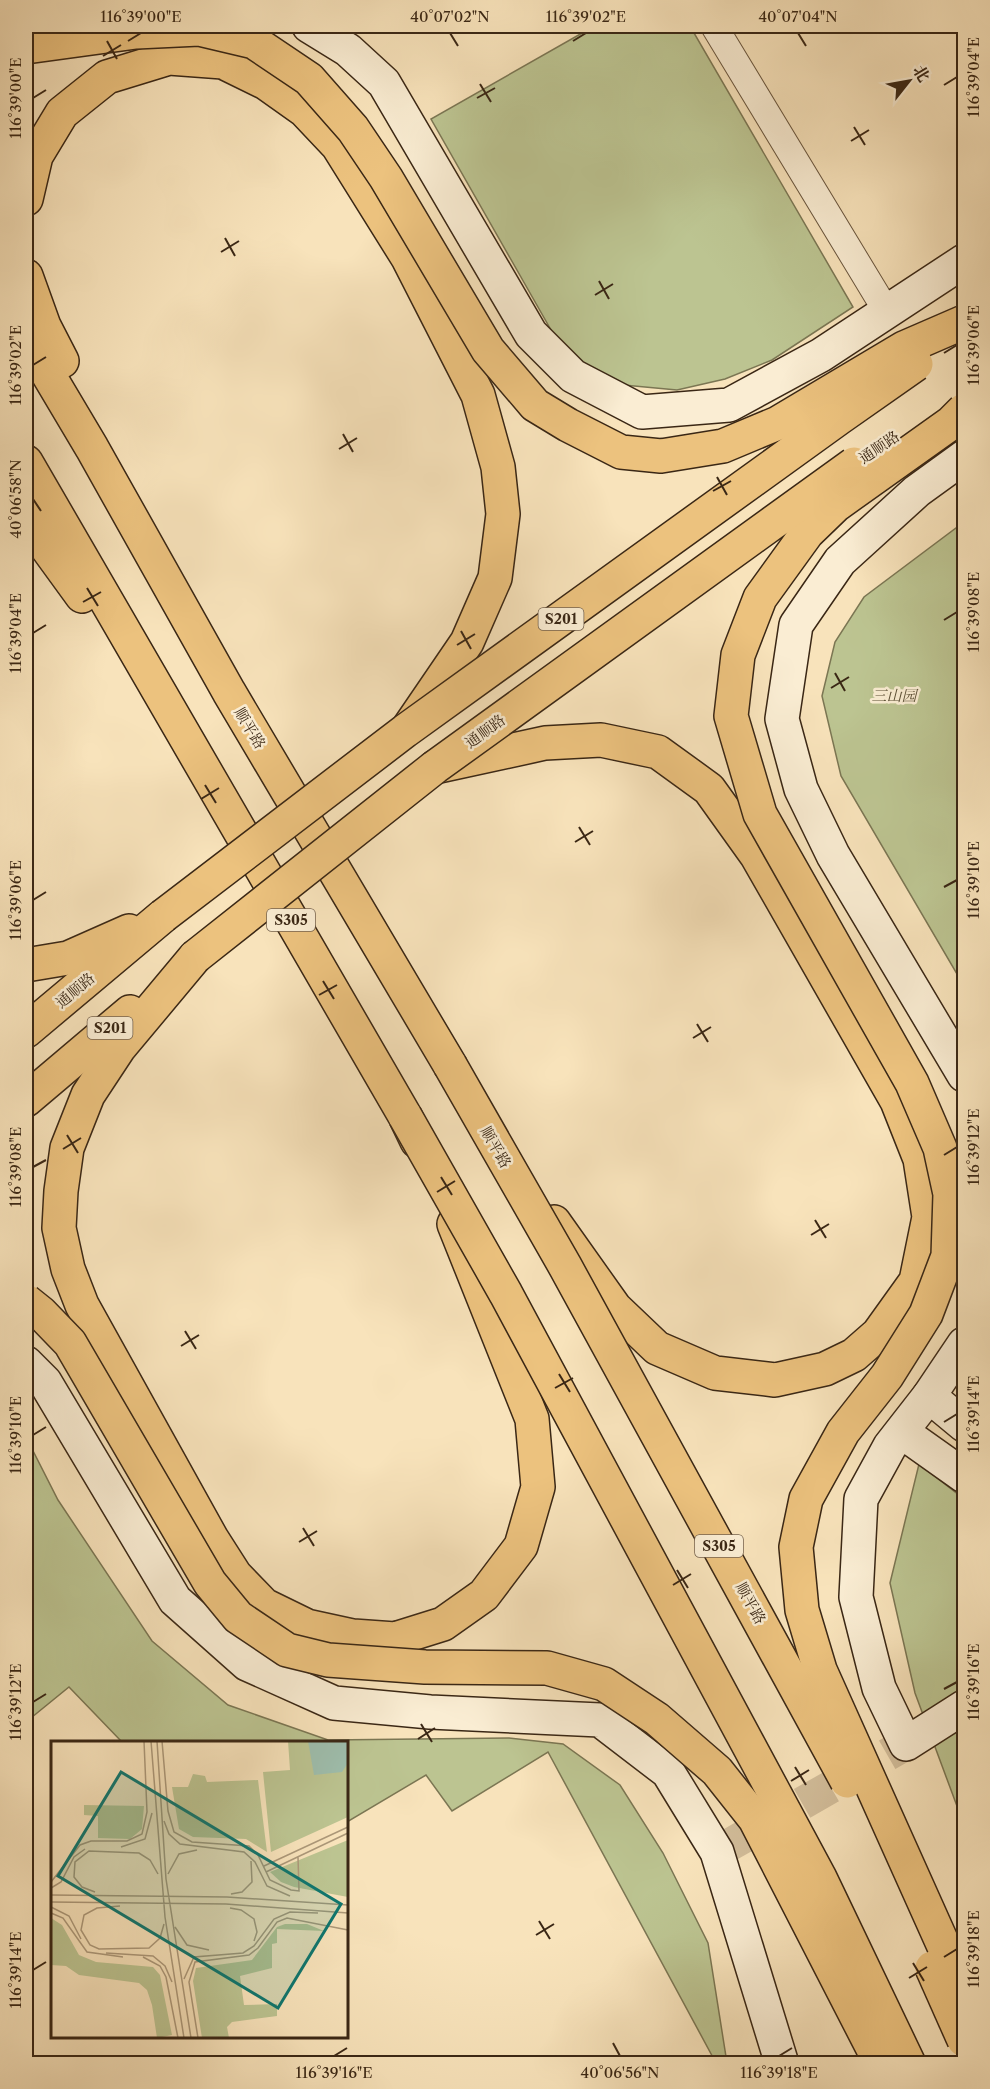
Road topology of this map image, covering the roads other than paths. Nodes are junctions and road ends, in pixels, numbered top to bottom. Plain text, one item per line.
1 (309, 26) edge
2 (714, 26) edge
3 (26, 47) edge
4 (26, 199) edge
5 (964, 261) edge
6 (26, 276) edge
7 (887, 312) junction
8 (964, 322) edge
9 (964, 331) edge
10 (26, 337) edge
11 (964, 389) edge
12 (964, 410) edge
13 (964, 457) edge
14 (26, 462) edge
15 (26, 519) edge
16 (201, 642) junction
17 (176, 723) junction
18 (405, 731) junction
19 (435, 767) junction
20 (164, 916) junction
21 (195, 957) junction
22 (26, 965) edge
23 (26, 1031) edge
24 (964, 1075) edge
25 (26, 1100) edge
26 (405, 1116) junction
27 (479, 1118) junction
28 (26, 1300) edge
29 (964, 1344) edge
30 (26, 1363) edge
31 (929, 1396) junction
32 (964, 1425) edge
33 (902, 1432) junction
34 (964, 1476) edge
35 (964, 1707) edge
36 (964, 1991) edge
37 (964, 2040) edge
38 (782, 2064) edge
39 (881, 2064) edge
40 (909, 2064) edge

1 - 7 street
2 - 7 street
3 - 8 main road, bridge
4 - 18 main road
5 - 7 street
6 - 16 main road
9 - 18 main road, 通顺路 / S201, bridge
10 - 16 main road, 顺平路 / S305
11 - 19 main road, 通顺路 / S201, bridge
12 - 36 main road, bridge
13 - 24 street
14 - 17 main road, S305
15 - 17 main road
16 - 27 main road, 顺平路 / S305, bridge
17 - 26 main road, S305, bridge
18 - 20 main road, 通顺路 / S201, bridge
19 - 21 main road, 通顺路 / S201, bridge
19 - 27 main road, bridge
20 - 22 main road
20 - 23 main road, 通顺路 / S201
21 - 25 main road, 通顺路 / S201
21 - 26 main road, bridge
26 - 40 main road, S305, bridge
27 - 37 main road, 顺平路 / S305, bridge
28 - 39 main road, bridge
29 - 31 street
30 - 38 street
31 - 32 street
31 - 33 street
33 - 34 street
33 - 35 street

